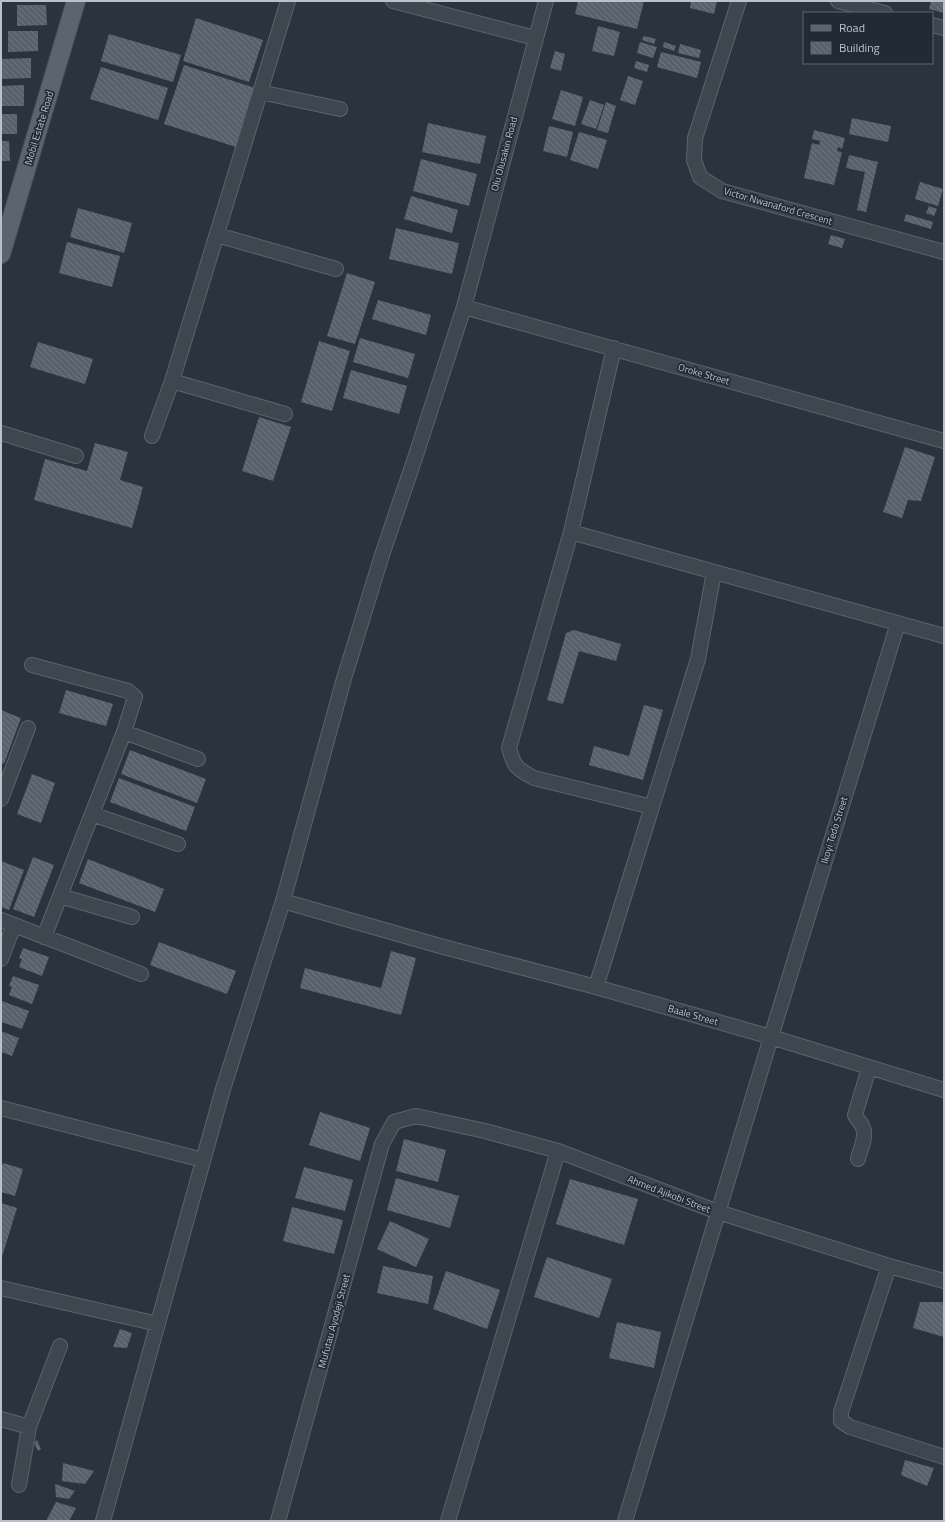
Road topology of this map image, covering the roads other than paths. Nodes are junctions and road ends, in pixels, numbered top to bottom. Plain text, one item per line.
1 (76, 1) edge
2 (288, 1) edge
3 (393, 1) edge
4 (546, 1) edge
5 (739, 1) edge
6 (838, 1) edge
7 (881, 12) edge
8 (933, 25) edge
9 (944, 28) edge
10 (535, 38) junction
11 (260, 92) junction
12 (340, 109) dead end
13 (6, 222) edge
14 (217, 235) junction
15 (944, 252) edge
16 (1, 254) edge
17 (336, 269) dead end
18 (464, 307) junction
19 (614, 348) junction
20 (172, 381) junction
21 (285, 414) dead end
22 (1, 433) edge
23 (152, 436) dead end
24 (944, 440) edge
25 (76, 456) dead end
26 (571, 532) junction
27 (714, 572) junction
28 (898, 623) junction
29 (944, 636) edge
30 (32, 665) dead end
31 (28, 728) dead end
32 (124, 732) junction
33 (198, 759) dead end
34 (1, 799) edge
35 (652, 807) junction
36 (92, 814) junction
37 (178, 844) dead end
38 (60, 896) junction
39 (283, 902) junction
40 (132, 917) dead end
41 (8, 923) edge
42 (44, 937) junction
43 (1, 959) edge
44 (141, 974) dead end
45 (596, 987) junction
46 (771, 1037) junction
47 (869, 1068) junction
48 (944, 1090) edge
49 (1, 1108) edge
50 (394, 1122) joint
51 (558, 1151) junction
52 (858, 1159) dead end
53 (204, 1160) junction
54 (718, 1212) junction
55 (889, 1266) junction
56 (944, 1280) edge
57 (1, 1288) edge
58 (158, 1324) junction
59 (60, 1346) dead end
60 (1, 1419) edge
61 (29, 1427) junction
62 (944, 1457) edge
63 (20, 1485) dead end
64 (103, 1521) edge
65 (278, 1521) edge
66 (448, 1521) edge
67 (625, 1521) edge

1 - 13 main road, Mobil Estate Road
2 - 11 street
3 - 10 street
4 - 10 street, Olu Olusakin Road
5 - 15 street, Victor Nwanaford Crescent
6 - 7 street
8 - 9 street
10 - 18 street, Olu Olusakin Road
11 - 12 street
11 - 14 street
13 - 16 main road, Mobil Estate Road
14 - 17 street
14 - 20 street
18 - 19 street, Oroke Street
18 - 39 street, Olu Olusakin Road
19 - 24 street, Oroke Street
19 - 26 street
20 - 21 street
20 - 23 street
22 - 25 street
26 - 27 street
26 - 35 street
27 - 28 street
27 - 35 street
28 - 29 street
28 - 46 street, Ikoyi Tedo Street
30 - 32 street
31 - 34 street
32 - 33 street
32 - 36 street
35 - 45 street
36 - 37 street
36 - 38 street
38 - 40 street
38 - 42 street
39 - 45 street, Baale Street
39 - 53 street, Olu Olusakin Road
41 - 42 street
41 - 43 street
42 - 44 street
45 - 46 street, Baale Street
46 - 47 street, Baale Street
46 - 54 street, Ikoyi Tedo Street
47 - 48 street, Baale Street
47 - 52 street
49 - 53 street
50 - 51 street, Ahmed Ajikobi Street
50 - 65 street, Mufutau Ayodeji Street
51 - 54 street, Ahmed Ajikobi Street
51 - 66 street
53 - 58 street, Olu Olusakin Road
54 - 55 street, Ahmed Ajikobi Street
54 - 67 street, Ikoyi Tedo Street
55 - 56 street, Ahmed Ajikobi Street
55 - 62 street
57 - 58 street
58 - 64 street, Olu Olusakin Road
59 - 61 street
60 - 61 street
61 - 63 street

